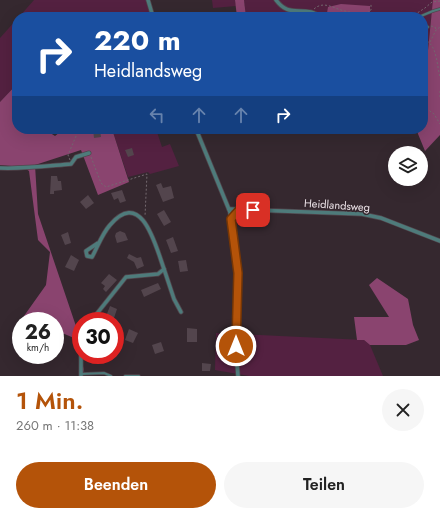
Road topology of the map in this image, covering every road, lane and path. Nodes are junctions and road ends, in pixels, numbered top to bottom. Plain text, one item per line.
1 (148, 0) edge
2 (276, 0) edge
3 (440, 1) edge
4 (371, 3) dead end
5 (440, 10) edge
6 (151, 12) edge
7 (310, 12) joint
8 (349, 12) joint
9 (357, 12) edge
10 (368, 12) edge
11 (419, 12) edge
12 (428, 13) edge
13 (428, 27) edge
14 (440, 27) edge
15 (436, 30) junction
16 (430, 42) joint
17 (440, 77) edge
18 (440, 91) edge
19 (440, 97) edge
20 (428, 110) edge
21 (440, 124) edge
22 (77, 134) edge
23 (198, 134) edge
24 (89, 153) joint
25 (71, 164) junction
26 (0, 168) edge
27 (229, 209) junction
28 (240, 209) junction
29 (231, 219) junction
30 (145, 221) junction
31 (440, 241) edge
32 (98, 243) dead end
33 (164, 268) junction
34 (98, 312) edge
35 (181, 312) dead end
36 (81, 364) edge
37 (81, 375) edge
38 (111, 376) edge
39 (125, 376) edge
40 (139, 376) edge
41 (238, 376) edge

1 - 6 street
2 - 7 street
3 - 11 path
4 - 10 path
5 - 12 lane
7 - 8 path
8 - 9 path
13 - 15 path
14 - 15 path
15 - 16 path
16 - 17 path
18 - 19 path
20 - 21 path
22 - 25 path
23 - 27 street
24 - 25 street
24 - 30 path
25 - 26 street
27 - 28 street, Heidlandsweg
27 - 29 street
28 - 29 lane
28 - 31 street, Heidlandsweg
29 - 41 street
30 - 32 street
30 - 33 street
33 - 34 street
33 - 35 street
36 - 37 street
37 - 38 lane
39 - 40 lane

